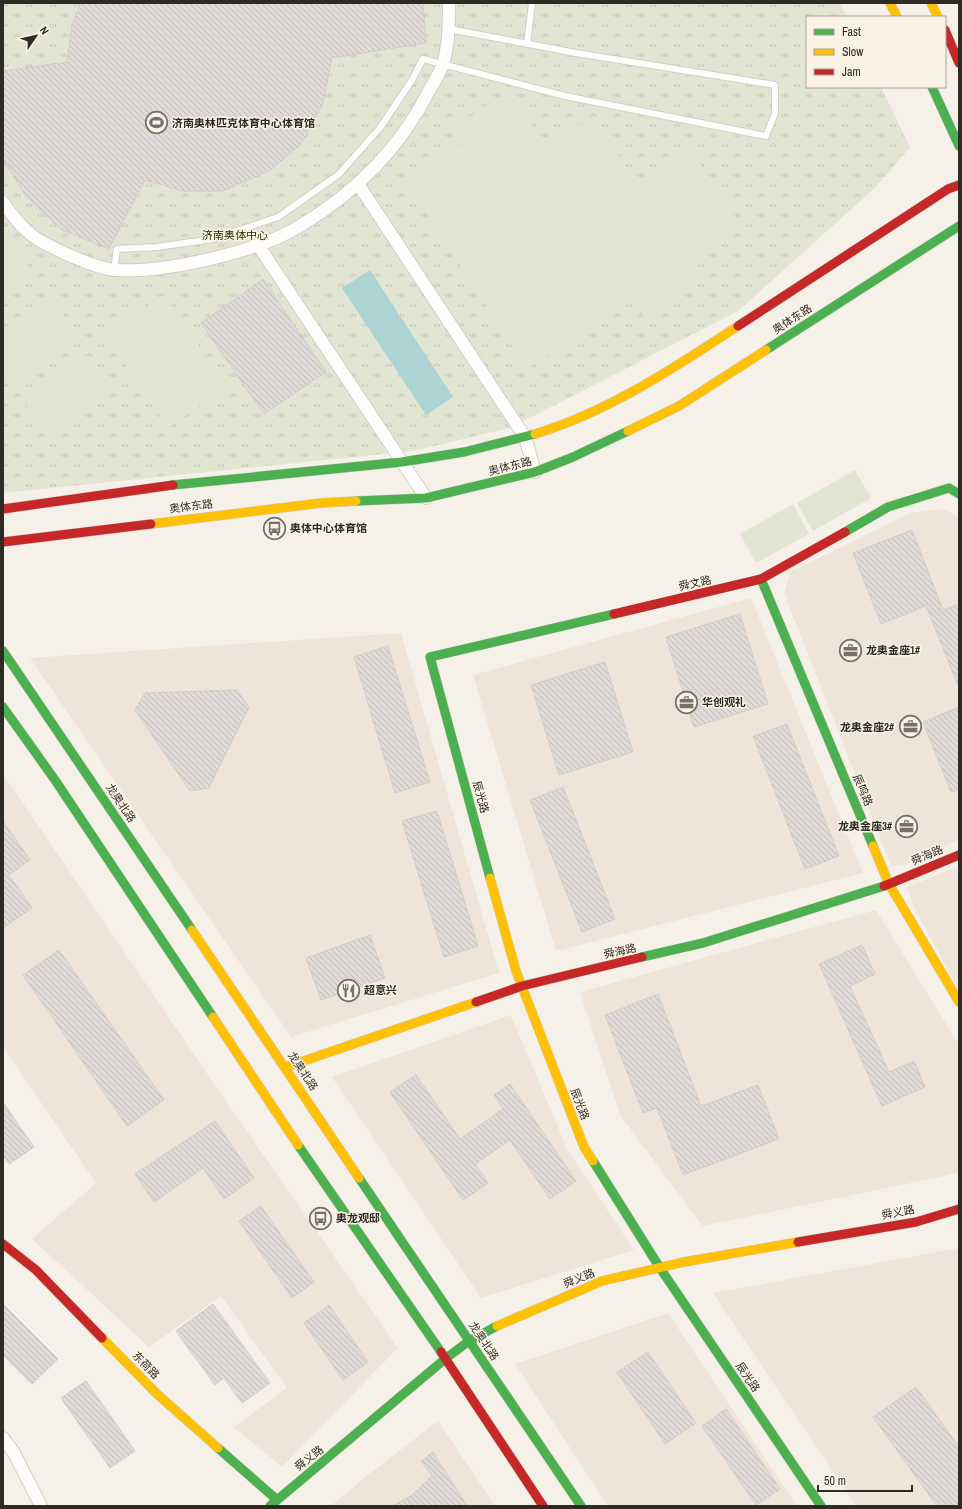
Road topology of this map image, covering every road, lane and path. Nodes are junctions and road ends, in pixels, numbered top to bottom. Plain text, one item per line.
1 (449, 3) edge
2 (532, 3) edge
3 (890, 3) edge
4 (931, 3) edge
5 (896, 16) edge
6 (938, 16) edge
7 (448, 29) junction
8 (946, 32) edge
9 (527, 44) junction
10 (959, 63) edge
11 (443, 64) junction
12 (932, 88) edge
13 (959, 146) edge
14 (358, 184) junction
15 (959, 184) edge
16 (3, 202) edge
17 (959, 226) edge
18 (258, 245) junction
19 (114, 270) junction
20 (525, 437) junction
21 (402, 462) junction
22 (535, 472) junction
23 (959, 494) edge
24 (426, 498) junction
25 (3, 509) edge
26 (3, 542) edge
27 (761, 579) junction
28 (3, 651) edge
29 (430, 657) joint
30 (3, 707) edge
31 (959, 855) edge
32 (889, 884) junction
33 (522, 986) junction
34 (959, 1002) edge
35 (286, 1068) junction
36 (959, 1209) edge
37 (3, 1244) edge
38 (660, 1268) junction
39 (469, 1341) junction
40 (445, 1359) junction
41 (3, 1438) edge
42 (273, 1503) edge
43 (41, 1506) edge
44 (543, 1506) edge
45 (581, 1506) edge
46 (821, 1506) edge

1 - 7 street
2 - 9 lane
3 - 5 main road
4 - 6 main road
7 - 9 lane
7 - 11 street
8 - 10 main road
9 - 11 lane
11 - 14 street
11 - 19 lane
12 - 13 main road
14 - 18 street
14 - 20 street
15 - 20 main road
16 - 19 street
17 - 22 main road, 奥体东路
18 - 19 street
18 - 21 street
20 - 21 main road
20 - 22 street
21 - 24 street
21 - 25 main road
22 - 24 main road, 奥体东路
23 - 27 main road, 舜文路
24 - 26 main road, 奥体东路
27 - 29 main road, 舜文路
27 - 32 main road, 辰鸣路
28 - 35 main road, 龙奥北路
29 - 33 main road, 辰光路
30 - 40 main road
31 - 32 main road, 舜海路
32 - 33 main road, 舜海路
32 - 34 main road, 辰鸣路
33 - 35 main road, 舜海路
33 - 38 main road, 辰光路
35 - 39 main road, 龙奥北路
36 - 38 main road, 舜义路
37 - 42 main road, 东荷路
38 - 39 main road, 舜义路
38 - 46 main road, 辰光路
39 - 40 main road, 舜义路
39 - 45 main road, 龙奥北路
40 - 42 main road, 舜义路
40 - 44 main road
41 - 43 street

